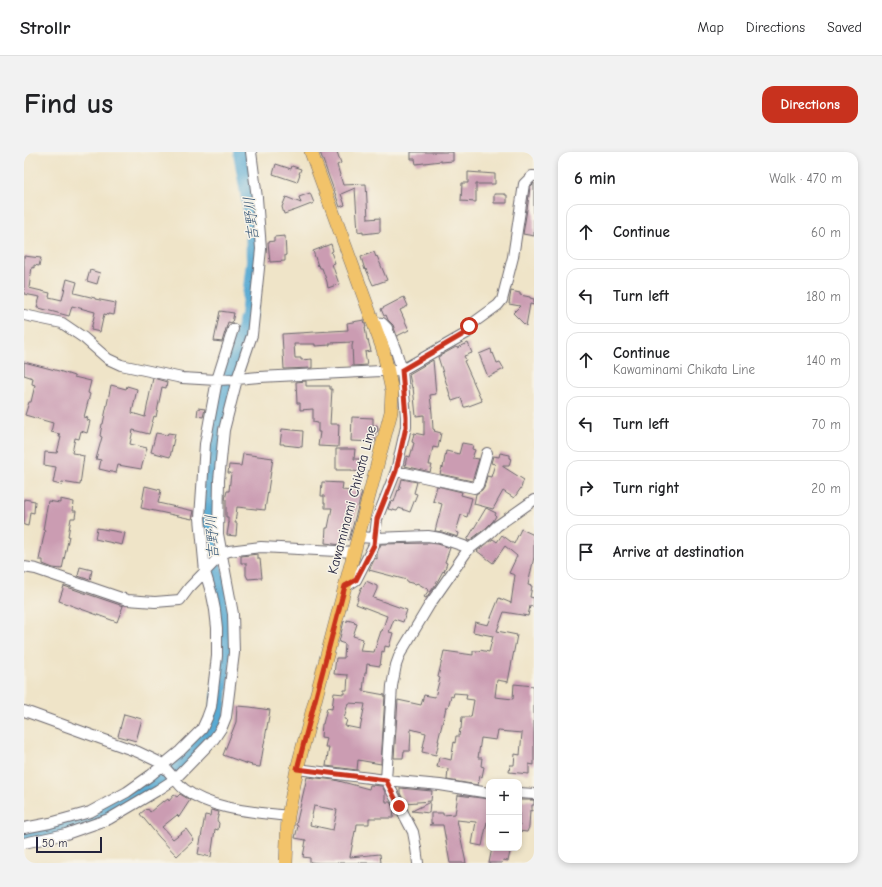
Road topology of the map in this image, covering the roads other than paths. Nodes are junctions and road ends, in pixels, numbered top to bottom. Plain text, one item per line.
1 (251, 152) edge
2 (311, 152) edge
3 (534, 176) edge
4 (24, 315) edge
5 (373, 322) junction
6 (233, 329) dead end
7 (402, 370) junction
8 (388, 371) junction
9 (237, 379) junction
10 (217, 380) junction
11 (487, 452) dead end
12 (396, 471) junction
13 (534, 500) edge
14 (358, 537) junction
15 (375, 538) junction
16 (469, 549) junction
17 (355, 552) junction
18 (220, 556) junction
19 (24, 567) edge
20 (207, 571) junction
21 (345, 586) junction
22 (24, 711) edge
23 (164, 766) junction
24 (297, 769) junction
25 (174, 778) junction
26 (386, 780) junction
27 (486, 793) edge
28 (522, 793) edge
29 (534, 794) edge
30 (288, 816) junction
31 (24, 828) edge
32 (24, 843) edge
33 (286, 863) edge
34 (418, 863) edge

1 - 9 street
2 - 5 main road, Kawaminami Chikata Line
3 - 7 street
4 - 10 street
5 - 7 street
5 - 8 main road, Kawaminami Chikata Line
6 - 10 street
7 - 8 street
7 - 12 street
8 - 9 street
8 - 14 main road, Kawaminami Chikata Line
9 - 10 street
9 - 18 street
10 - 20 street
11 - 12 street
12 - 15 street
13 - 16 street
14 - 15 street
14 - 17 main road, Kawaminami Chikata Line
15 - 16 street
15 - 21 street
16 - 26 street
17 - 18 street
17 - 21 main road, Kawaminami Chikata Line
18 - 20 street
18 - 25 street
19 - 20 street
20 - 23 street
21 - 24 main road, Kawaminami Chikata Line
22 - 23 street
23 - 25 street
23 - 31 street
24 - 26 street
24 - 30 main road, Kawaminami Chikata Line
25 - 30 street
25 - 32 street
26 - 27 street
26 - 34 street
28 - 29 street
30 - 33 main road, Kawaminami Chikata Line

